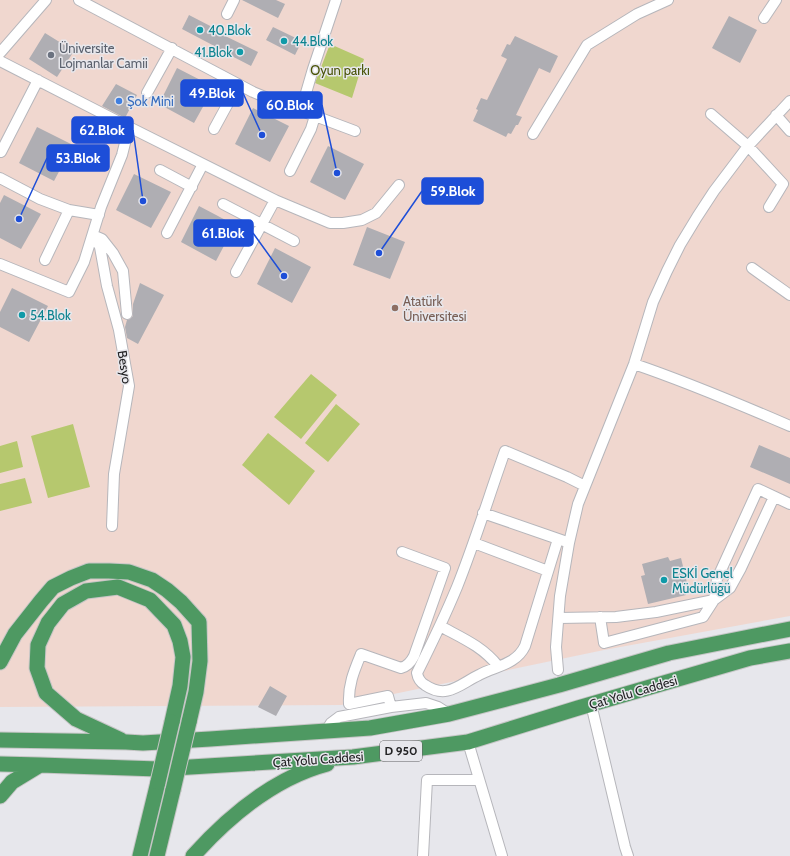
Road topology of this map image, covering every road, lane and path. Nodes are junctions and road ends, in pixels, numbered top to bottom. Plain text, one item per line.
1 (46, 0) edge
2 (79, 0) edge
3 (234, 0) edge
4 (336, 0) edge
5 (668, 0) edge
6 (776, 0) edge
7 (227, 14) dead end
8 (764, 18) dead end
9 (172, 48) junction
10 (0, 53) edge
11 (0, 61) edge
12 (38, 80) junction
13 (238, 85) junction
14 (147, 94) dead end
15 (790, 101) edge
16 (301, 110) junction
17 (711, 114) dead end
18 (315, 116) junction
19 (776, 116) junction
20 (129, 127) junction
21 (214, 129) dead end
22 (355, 130) dead end
23 (790, 132) edge
24 (533, 134) dead end
25 (748, 146) junction
26 (1, 152) edge
27 (203, 164) junction
28 (160, 170) dead end
29 (290, 171) dead end
30 (0, 179) edge
31 (399, 185) dead end
32 (192, 187) junction
33 (275, 200) junction
34 (223, 204) dead end
35 (769, 207) dead end
36 (69, 210) junction
37 (99, 215) junction
38 (262, 224) junction
39 (167, 232) dead end
40 (93, 235) junction
41 (294, 241) dead end
42 (45, 260) dead end
43 (0, 264) edge
44 (752, 268) dead end
45 (236, 272) dead end
46 (790, 295) edge
47 (127, 314) dead end
48 (634, 364) junction
49 (790, 426) edge
50 (586, 486) junction
51 (774, 497) junction
52 (790, 504) edge
53 (483, 512) junction
54 (112, 526) dead end
55 (558, 539) junction
56 (474, 543) junction
57 (569, 543) junction
58 (402, 552) dead end
59 (548, 571) junction
60 (714, 600) junction
61 (600, 617) junction
62 (559, 618) junction
63 (440, 626) junction
64 (790, 629) edge
65 (790, 650) edge
66 (0, 662) edge
67 (498, 666) junction
68 (558, 670) dead end
69 (591, 704) junction
70 (391, 707) junction
71 (449, 714) junction
72 (326, 731) junction
73 (0, 740) edge
74 (126, 742) junction
75 (468, 742) junction
76 (353, 757) junction
77 (0, 764) edge
78 (40, 765) junction
79 (479, 780) junction
80 (0, 796) edge
81 (147, 828) junction
82 (135, 856) edge
83 (140, 856) edge
84 (157, 856) edge
85 (193, 856) edge
86 (423, 856) edge
87 (502, 856) edge
88 (628, 856) edge

1 - 10 street
2 - 9 street
3 - 7 street
4 - 16 street
5 - 24 street
6 - 8 street
9 - 13 street
9 - 14 street
11 - 12 street
12 - 20 street
12 - 26 street
13 - 16 street
13 - 21 street
15 - 19 street
16 - 18 street
17 - 25 street
18 - 22 street
18 - 29 street
19 - 23 street
19 - 25 street
20 - 27 street
20 - 37 street
25 - 35 street
25 - 48 street
27 - 32 street
27 - 33 street
28 - 32 street
30 - 36 street
31 - 33 street
32 - 39 street
33 - 38 street
34 - 38 street
36 - 37 street
36 - 42 street
37 - 40 street
38 - 41 street
38 - 45 street
40 - 43 street
40 - 47 street
40 - 54 street, Besyo
44 - 46 street
48 - 49 street
48 - 50 street
50 - 53 street
50 - 57 street
51 - 52 street
51 - 60 street
51 - 60 street
53 - 55 street
53 - 56 street
55 - 57 street
55 - 59 street
56 - 59 street
56 - 63 street
57 - 62 street
58 - 70 street
59 - 67 street
60 - 61 street
60 - 61 street
61 - 62 street
62 - 68 street
63 - 67 street
63 - 67 street
64 - 71 highway, Çat Yolu Caddesi / D 950
65 - 69 highway, Çat Yolu Caddesi / D 950
66 - 84 highway, bridge
69 - 75 highway, Çat Yolu Caddesi / D 950
69 - 88 street
70 - 71 street
70 - 72 street
71 - 72 highway, Çat Yolu Caddesi / D 950
72 - 74 highway, Çat Yolu Caddesi / D 950
73 - 74 highway, Çat Yolu Caddesi / D 950
74 - 81 highway, bridge
75 - 76 highway, Çat Yolu Caddesi / D 950
75 - 79 street
76 - 78 highway, Çat Yolu Caddesi / D 950
76 - 85 highway
77 - 78 highway, Çat Yolu Caddesi / D 950
78 - 80 highway
79 - 86 street
79 - 87 street
81 - 82 highway
81 - 83 highway

